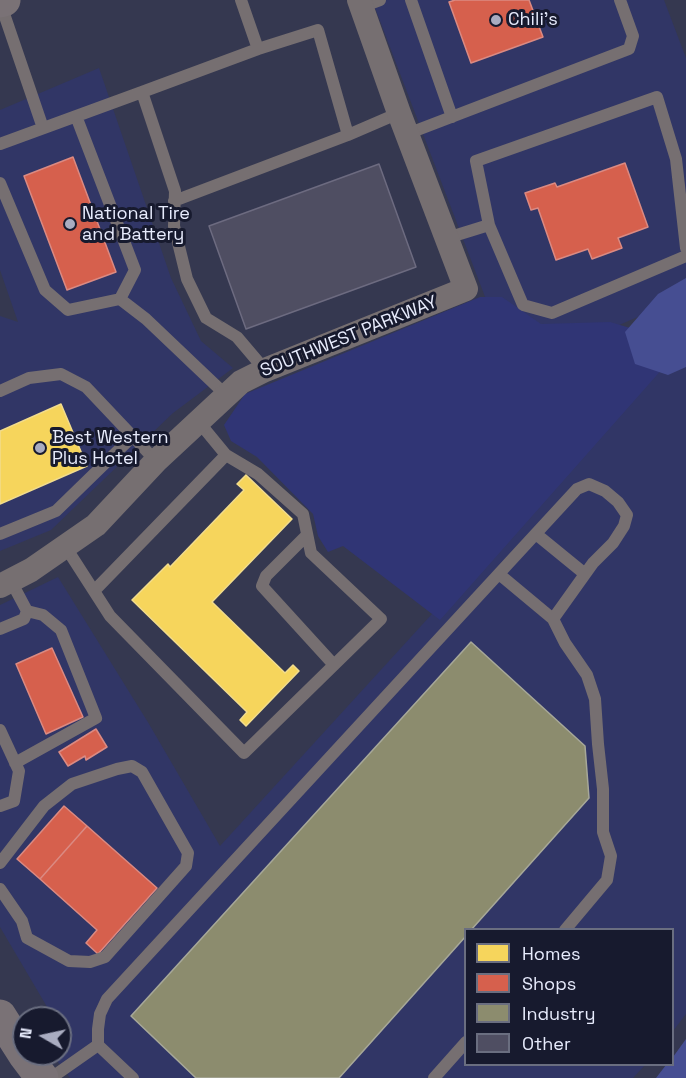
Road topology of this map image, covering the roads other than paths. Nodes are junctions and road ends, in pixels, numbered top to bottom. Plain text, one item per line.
1 (241, 0) edge
2 (411, 0) edge
3 (620, 0) edge
4 (1, 1) edge
5 (367, 2) edge
6 (258, 49) junction
7 (142, 92) junction
8 (76, 116) junction
9 (452, 117) junction
10 (403, 123) junction
11 (44, 128) junction
12 (348, 135) junction
13 (0, 144) edge
14 (0, 183) edge
15 (174, 201) junction
16 (489, 225) junction
17 (447, 238) junction
18 (686, 248) edge
19 (686, 256) edge
20 (120, 299) junction
21 (265, 370) junction
22 (0, 391) edge
23 (227, 396) junction
24 (198, 421) junction
25 (132, 437) junction
26 (226, 454) junction
27 (156, 462) junction
28 (0, 534) edge
29 (536, 534) junction
30 (307, 535) junction
31 (65, 546) junction
32 (499, 574) junction
33 (585, 574) junction
34 (5, 583) edge
35 (94, 591) junction
36 (27, 611) junction
37 (553, 619) junction
38 (0, 629) edge
39 (334, 665) junction
40 (0, 730) edge
41 (15, 763) junction
42 (0, 806) edge
43 (0, 863) edge
44 (0, 889) edge
45 (567, 928) edge
46 (0, 1016) edge
47 (12, 1035) edge
48 (464, 1043) edge
49 (98, 1045) junction
50 (51, 1078) edge
51 (133, 1078) edge
52 (434, 1078) edge

1 - 6 lane
2 - 9 lane
3 - 9 lane
4 - 11 lane
5 - 10 street, SOUTHWEST PARKWAY
6 - 7 lane
6 - 12 lane
7 - 8 lane
7 - 15 lane
8 - 11 lane
8 - 20 lane
9 - 10 lane
10 - 12 lane
10 - 17 street, SOUTHWEST PARKWAY
11 - 13 lane
12 - 15 lane
14 - 20 lane
15 - 21 lane
16 - 17 lane
16 - 18 lane
16 - 19 lane
17 - 21 street, SOUTHWEST PARKWAY
20 - 23 lane
21 - 23 street, SOUTHWEST PARKWAY
22 - 25 lane
23 - 24 street, SOUTHWEST PARKWAY
24 - 26 lane
24 - 27 street, SOUTHWEST PARKWAY
25 - 27 lane
25 - 28 lane
26 - 30 lane
26 - 35 lane
27 - 31 street, SOUTHWEST PARKWAY
29 - 32 lane
29 - 33 lane
29 - 33 lane
30 - 39 lane
30 - 39 lane
31 - 34 street, SOUTHWEST PARKWAY
31 - 35 lane
32 - 37 lane
32 - 49 lane
33 - 37 lane
34 - 36 lane
35 - 39 lane
36 - 38 lane
36 - 41 lane
37 - 45 lane
40 - 41 lane
41 - 42 lane
43 - 44 lane
46 - 47 main road
48 - 52 lane
49 - 50 lane
49 - 51 lane

